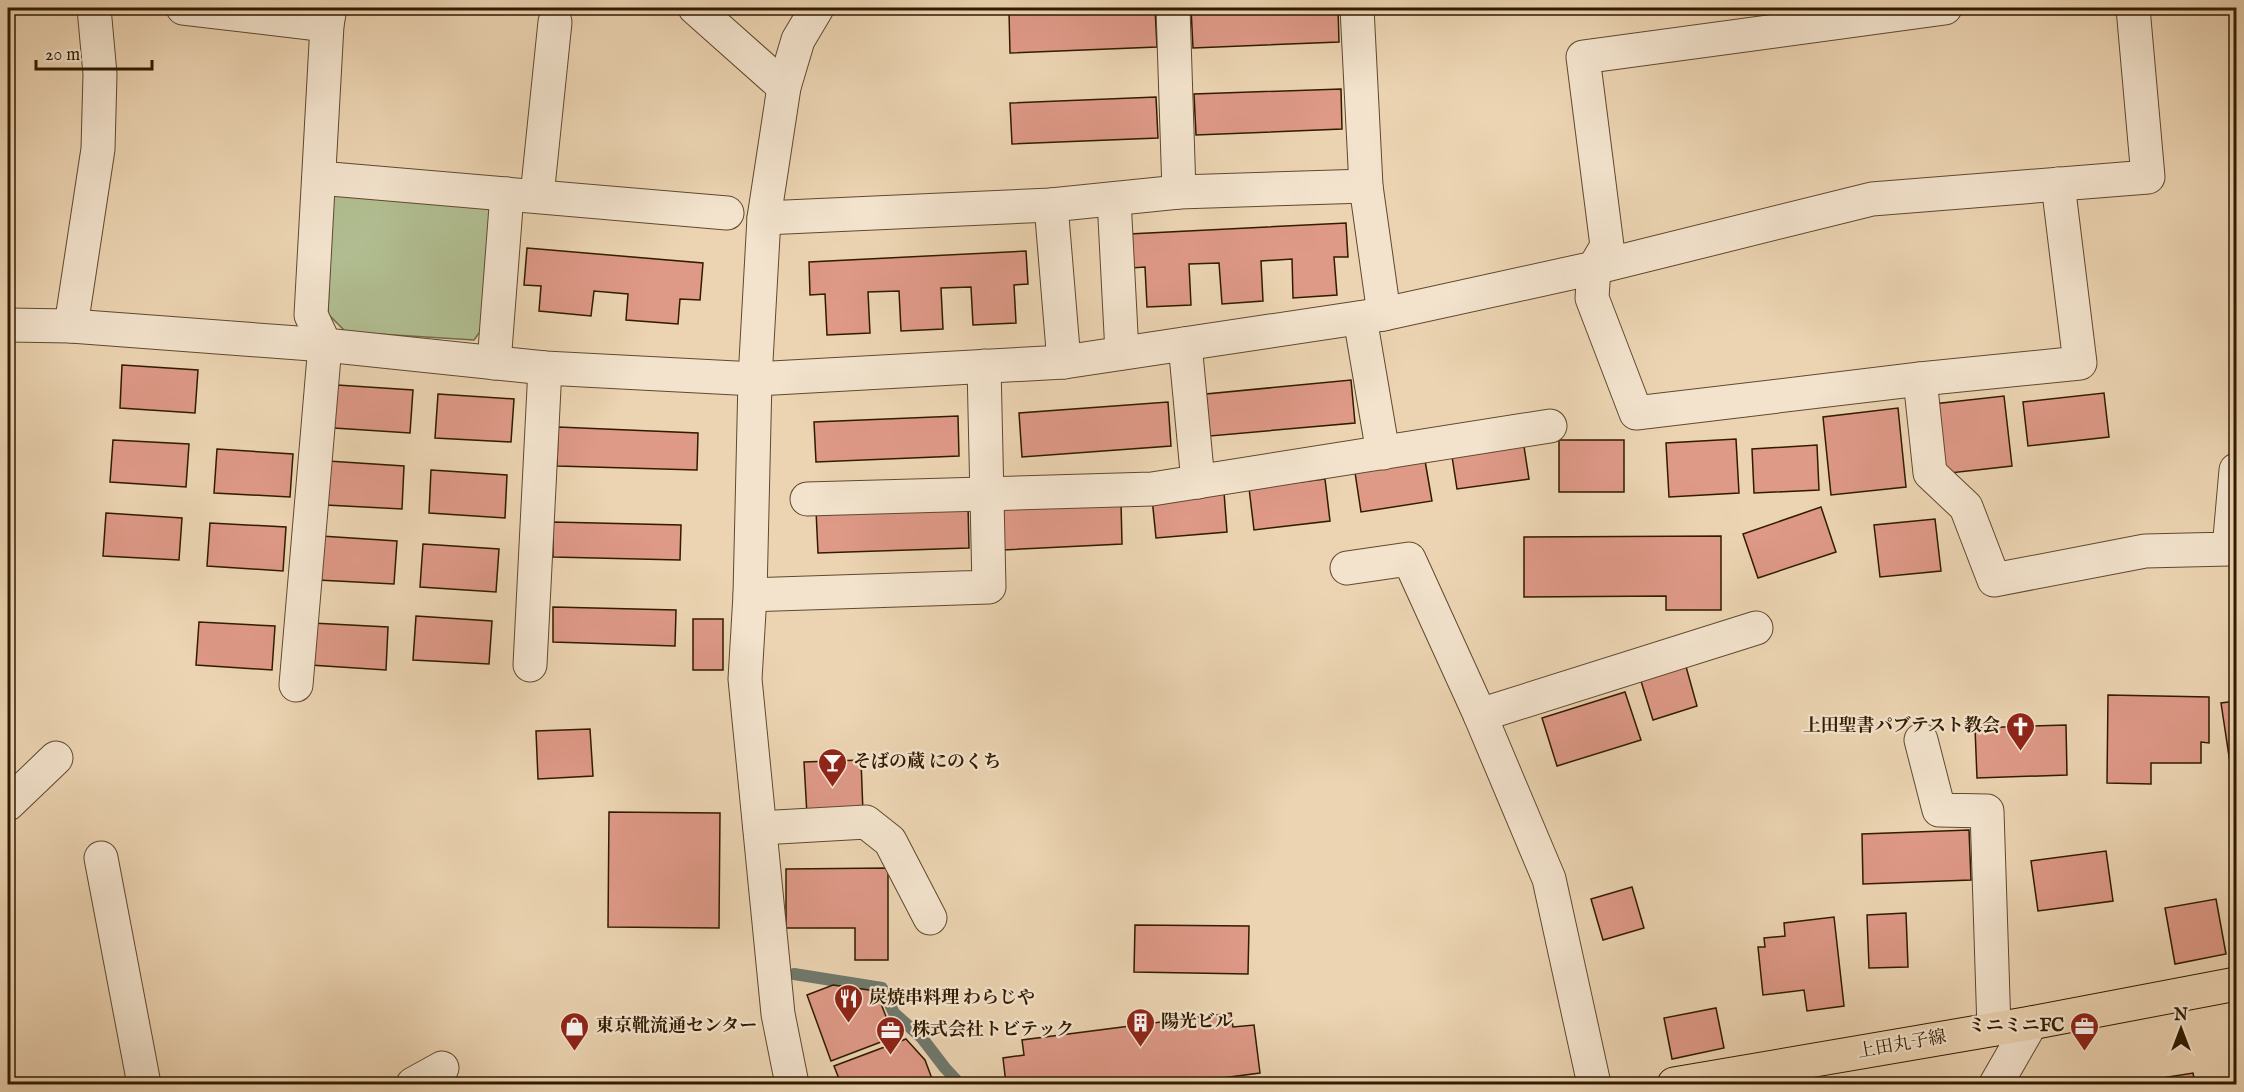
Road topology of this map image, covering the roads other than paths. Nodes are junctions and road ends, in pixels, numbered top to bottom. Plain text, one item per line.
1 (94, 8) edge
2 (183, 8) edge
3 (695, 8) edge
4 (817, 8) edge
5 (1173, 8) edge
6 (1357, 8) edge
7 (1945, 8) edge
8 (2133, 8) edge
9 (329, 16) edge
10 (555, 22) dead end
11 (784, 87) junction
12 (320, 178) junction
13 (2058, 184) junction
14 (1366, 186) junction
15 (1179, 192) junction
16 (522, 195) junction
17 (1114, 198) junction
18 (1051, 205) junction
19 (728, 213) dead end
20 (764, 218) junction
21 (1593, 268) junction
22 (1372, 316) junction
23 (8, 324) edge
24 (71, 326) junction
25 (1185, 344) junction
26 (325, 345) junction
27 (1122, 353) junction
28 (1064, 362) junction
29 (494, 363) junction
30 (984, 366) junction
31 (545, 368) junction
32 (755, 379) junction
33 (1920, 379) junction
34 (1550, 426) dead end
35 (1383, 453) junction
36 (2236, 470) edge
37 (1198, 482) junction
38 (987, 493) junction
39 (807, 499) dead end
40 (1347, 568) dead end
41 (750, 595) junction
42 (1756, 628) dead end
43 (530, 665) dead end
44 (296, 685) dead end
45 (1480, 715) junction
46 (1921, 740) dead end
47 (56, 758) dead end
48 (8, 804) edge
49 (759, 828) junction
50 (101, 858) dead end
51 (930, 918) dead end
52 (2236, 984) edge
53 (2031, 1023) junction
54 (1994, 1029) junction
55 (441, 1068) dead end
56 (144, 1084) edge
57 (413, 1084) edge
58 (792, 1084) edge
59 (1594, 1084) edge
60 (1674, 1084) edge
61 (1996, 1084) edge

1 - 24 street
2 - 9 street
3 - 11 street
4 - 11 street
5 - 15 street
6 - 14 street
7 - 21 street
8 - 13 street
9 - 12 street
10 - 16 street
11 - 20 street
12 - 16 street
12 - 26 street
13 - 21 street
13 - 33 street
14 - 15 street
14 - 22 street
15 - 17 street
16 - 19 street
16 - 29 street
17 - 18 street
17 - 27 street
18 - 20 street
18 - 28 street
20 - 32 street
21 - 22 street
21 - 33 street
22 - 25 street
22 - 35 street
23 - 24 street
24 - 26 street
25 - 27 street
25 - 37 street
26 - 29 street
26 - 44 street
27 - 28 street
28 - 30 street
29 - 31 street
30 - 32 street
30 - 38 street
31 - 32 street
31 - 43 street
32 - 41 street
33 - 36 street
34 - 35 street
35 - 37 street
37 - 38 street
38 - 39 street
38 - 41 street
40 - 45 street
41 - 49 street
42 - 45 street
45 - 59 street
46 - 54 street
47 - 48 street
49 - 51 street
49 - 58 street
50 - 56 street
52 - 53 main road, 上田丸子線
53 - 54 main road, 上田丸子線
53 - 61 street
54 - 60 main road, 上田丸子線
55 - 57 street

